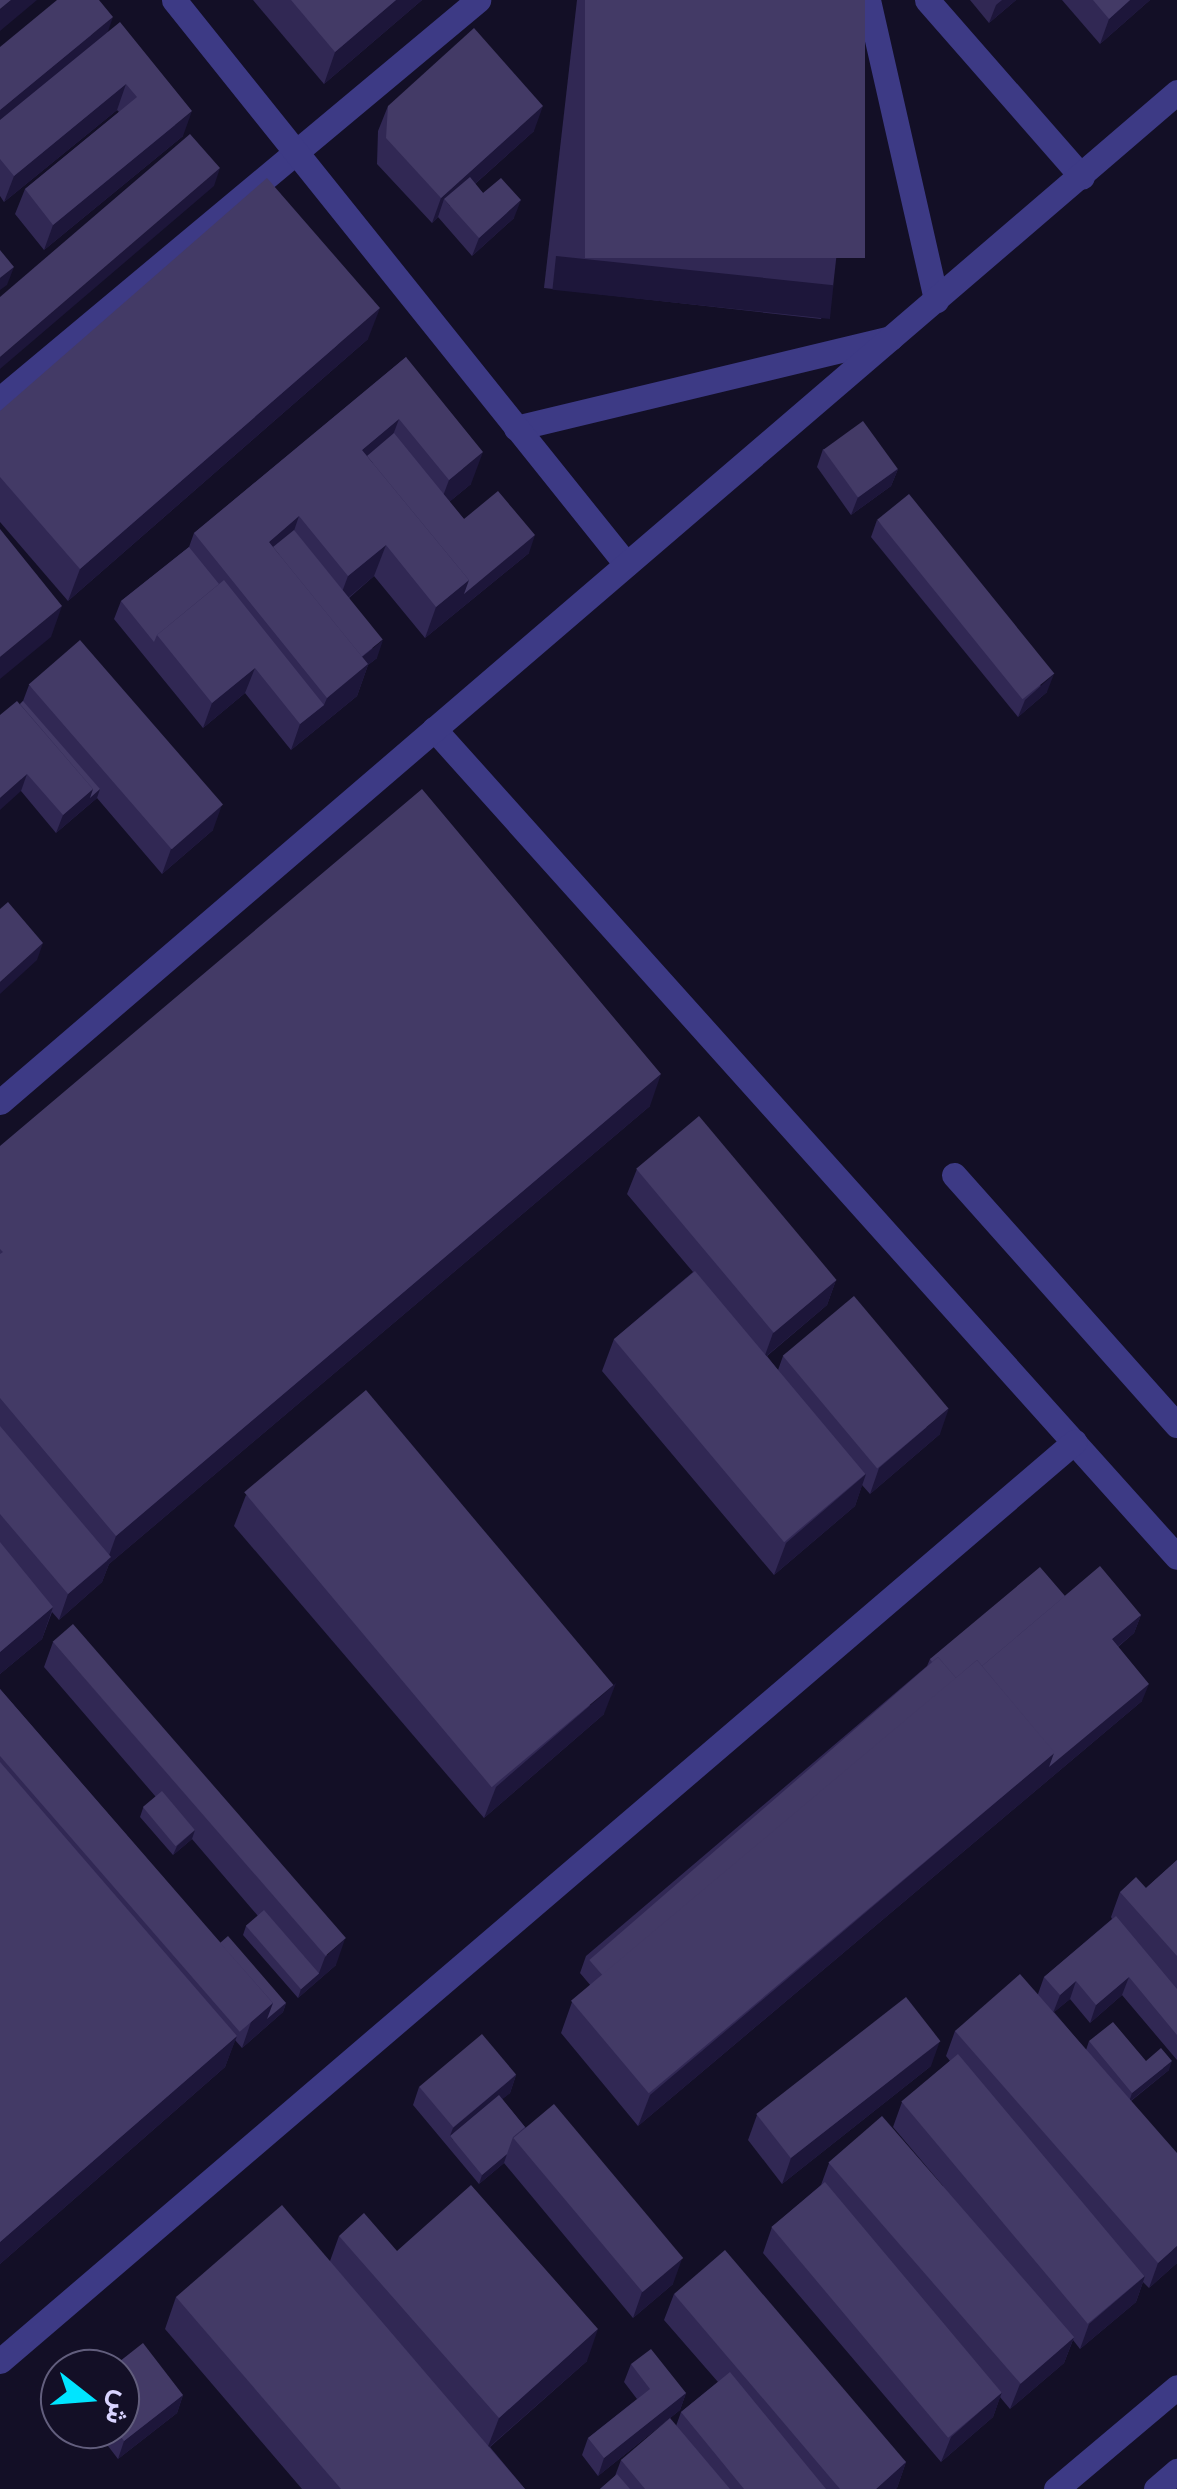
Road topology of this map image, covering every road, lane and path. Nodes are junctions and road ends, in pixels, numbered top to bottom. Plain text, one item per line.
1 (174, 0) edge
2 (478, 0) edge
3 (868, 0) edge
4 (927, 0) edge
5 (1177, 92) edge
6 (298, 154) junction
7 (1082, 177) junction
8 (936, 300) junction
9 (890, 338) junction
10 (0, 399) edge
11 (516, 428) junction
12 (626, 564) junction
13 (434, 729) junction
14 (0, 1102) edge
15 (954, 1175) dead end
16 (1177, 1425) edge
17 (1074, 1442) junction
18 (1177, 1557) edge
19 (0, 2361) edge
20 (1177, 2387) edge
21 (1177, 2471) edge
22 (1056, 2489) edge
23 (1156, 2489) edge

1 - 6 street
2 - 6 street
3 - 8 street
4 - 7 street
5 - 7 street
6 - 10 street
6 - 11 street
7 - 8 street
8 - 9 street
9 - 11 street
9 - 12 street
11 - 12 street
12 - 13 street
13 - 14 street
13 - 17 street
15 - 16 street
17 - 18 street
17 - 19 street
20 - 22 street
21 - 23 street

